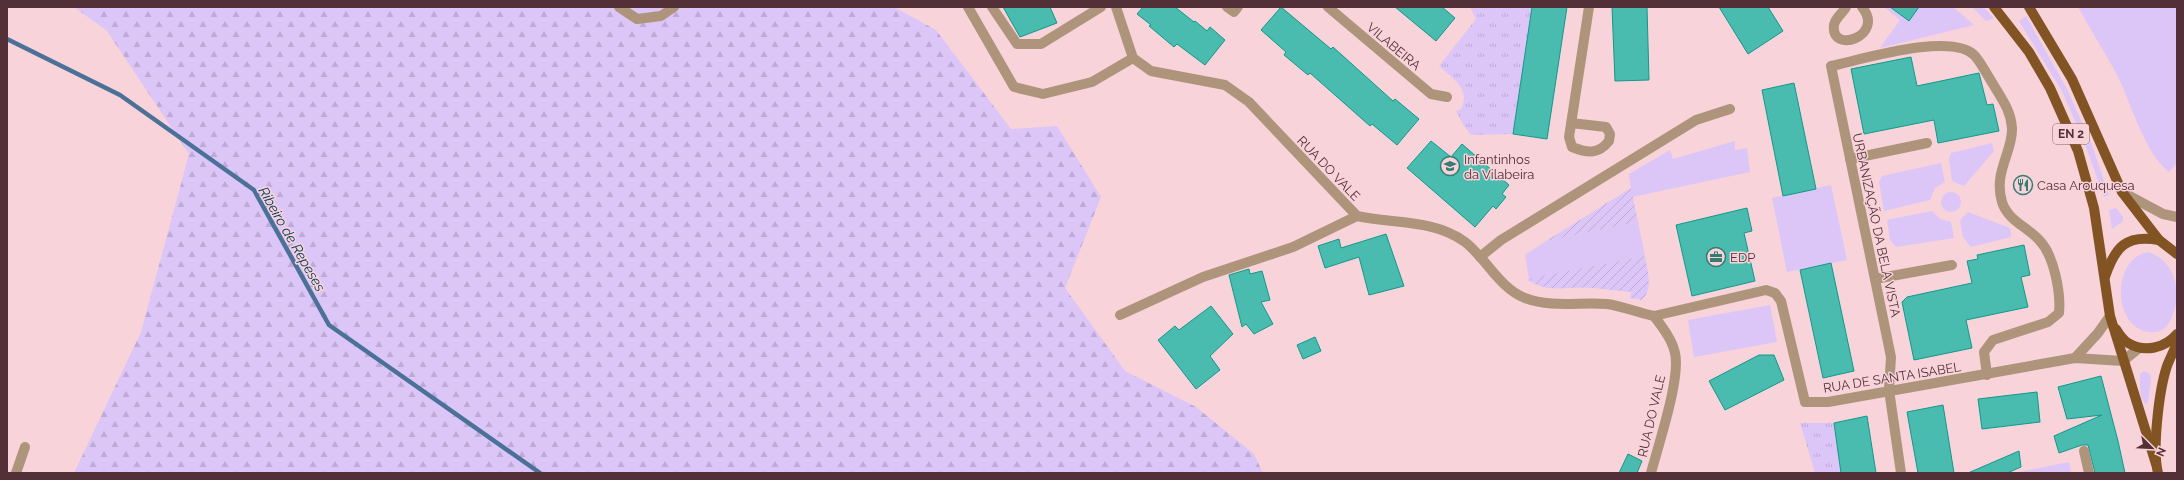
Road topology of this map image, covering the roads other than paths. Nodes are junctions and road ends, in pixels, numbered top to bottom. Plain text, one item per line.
1 (620, 7) edge
2 (674, 7) edge
3 (968, 7) edge
4 (992, 7) edge
5 (1100, 7) edge
6 (1116, 7) edge
7 (1227, 7) edge
8 (1238, 7) edge
9 (1328, 7) edge
10 (1589, 7) edge
11 (1846, 7) edge
12 (1862, 7) edge
13 (1994, 7) edge
14 (2029, 7) edge
15 (1133, 58) junction
16 (1447, 97) dead end
17 (1730, 108) dead end
18 (1571, 123) dead end
19 (1927, 143) dead end
20 (1850, 159) junction
21 (2122, 192) junction
22 (1357, 216) junction
23 (2177, 217) edge
24 (2168, 243) edge
25 (2177, 254) edge
26 (1480, 257) junction
27 (1952, 265) dead end
28 (1875, 279) junction
29 (2105, 279) junction
30 (1120, 315) dead end
31 (1654, 316) junction
32 (2110, 316) junction
33 (2114, 328) junction
34 (2177, 334) edge
35 (2177, 343) edge
36 (2139, 348) junction
37 (2075, 358) junction
38 (2123, 361) junction
39 (1987, 375) junction
40 (1889, 390) junction
41 (25, 447) dead end
42 (2084, 452) dead end
43 (2157, 469) edge
44 (16, 473) edge
45 (1650, 473) edge
46 (1901, 473) edge
47 (2089, 473) edge

1 - 2 street
3 - 15 street
4 - 5 street
6 - 15 street
7 - 8 street
9 - 16 street, VILABEIRA
10 - 18 street
11 - 12 street
13 - 29 main road, EN 2
14 - 21 main road, EN 2
15 - 22 street, RUA DO VALE
17 - 26 street
19 - 20 street
20 - 28 street, URBANIZAÇÃO DA BELA VISTA
20 - 39 street, URBANIZAÇÃO DA BELA VISTA
21 - 23 street
21 - 24 main road, EN 2
22 - 26 street, RUA DO VALE
22 - 30 street
24 - 25 main road, EN 2
24 - 29 main road, EN 2
26 - 31 street, RUA DO VALE
27 - 28 street
28 - 40 street, URBANIZAÇÃO DA BELA VISTA
29 - 32 main road, EN 2
31 - 40 street, RUA DE SANTA ISABEL
31 - 45 street, RUA DO VALE
32 - 33 main road, EN 2
32 - 37 street
33 - 36 main road, EN 2
33 - 38 main road, EN 2
34 - 36 main road
35 - 43 main road, EN 2
36 - 38 street
37 - 38 street, RUA DE SANTA ISABEL
37 - 39 street, RUA DE SANTA ISABEL
38 - 43 main road, EN 2
39 - 40 street, RUA DE SANTA ISABEL
40 - 46 street, URBANIZAÇÃO DA BELA VISTA
41 - 44 street
42 - 47 street

